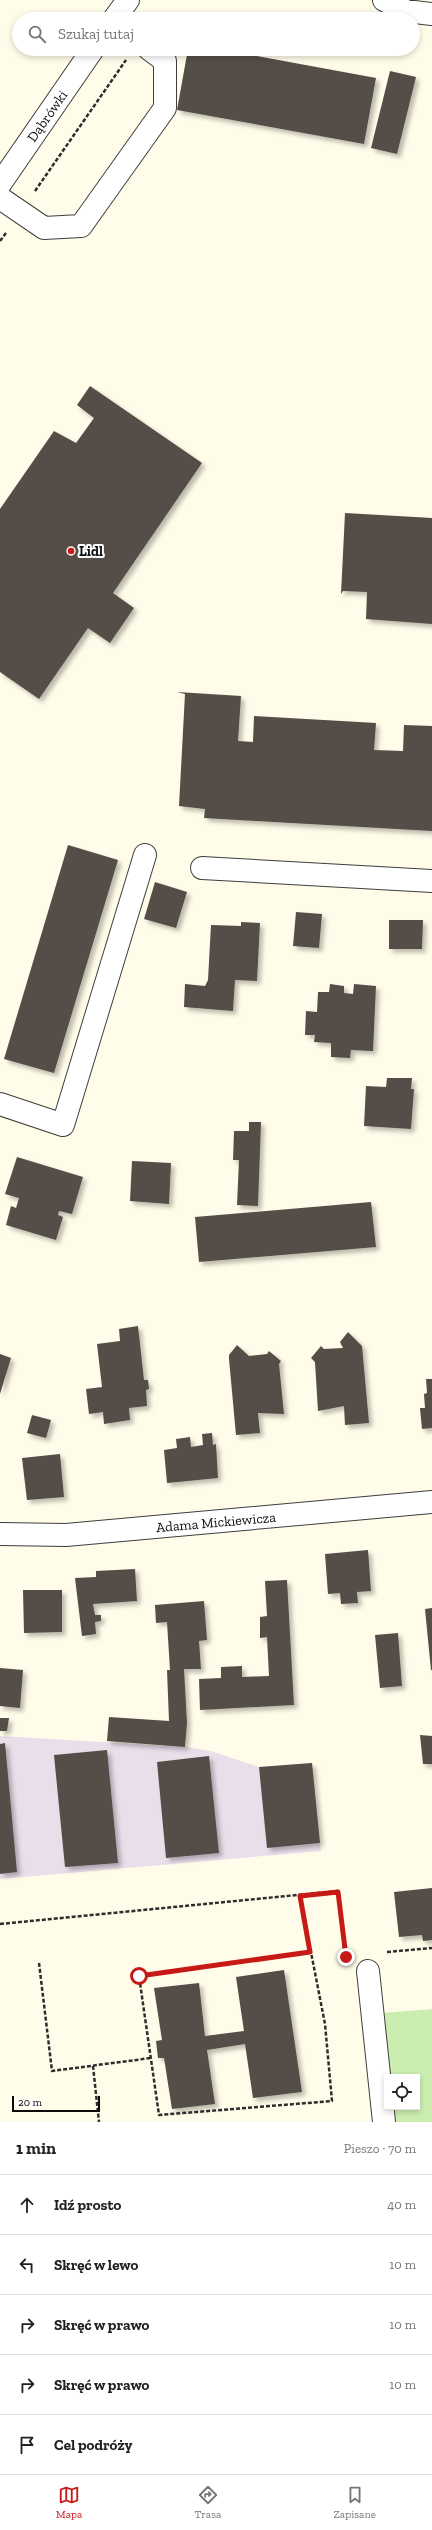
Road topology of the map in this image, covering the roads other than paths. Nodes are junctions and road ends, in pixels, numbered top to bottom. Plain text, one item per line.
1 (128, 0) edge
2 (384, 0) edge
3 (119, 12) edge
4 (419, 12) edge
5 (420, 12) edge
6 (432, 14) edge
7 (88, 56) edge
8 (151, 56) edge
9 (0, 184) edge
10 (0, 198) edge
11 (145, 855) dead end
12 (202, 868) dead end
13 (432, 881) edge
14 (0, 1104) edge
15 (432, 1502) edge
16 (0, 1534) edge
17 (368, 1971) dead end
18 (384, 2122) edge

1 - 3 street
2 - 4 street
5 - 6 street
7 - 9 street, Dąbrówki
8 - 10 street
11 - 14 street
12 - 13 street
15 - 16 street, Adama Mickiewicza
17 - 18 street

